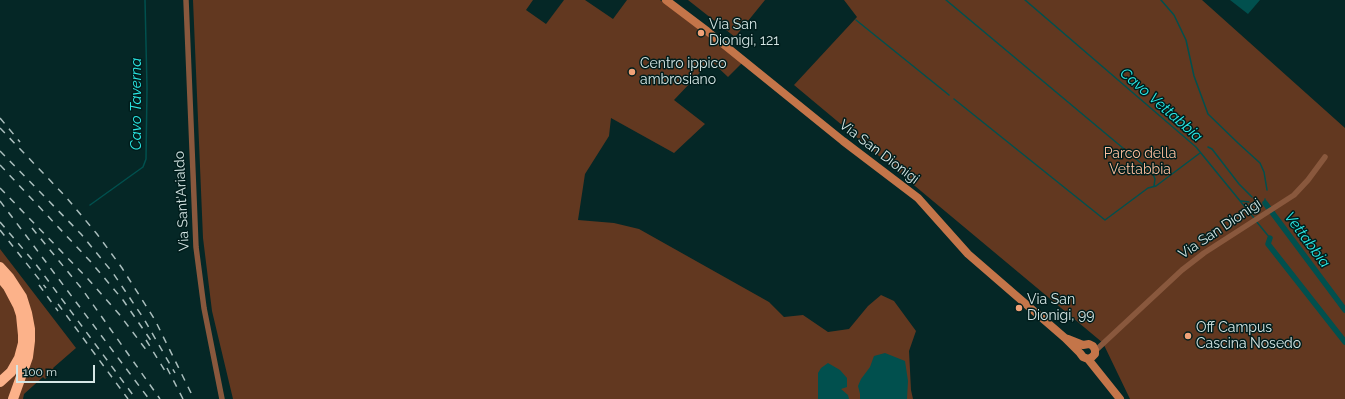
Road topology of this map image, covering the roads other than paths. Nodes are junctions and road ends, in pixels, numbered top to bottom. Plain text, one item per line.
1 (186, 0) edge
2 (666, 0) edge
3 (1325, 157) dead end
4 (0, 267) edge
5 (0, 277) edge
6 (1082, 349) junction
7 (1092, 353) junction
8 (0, 382) edge
9 (14, 399) edge
10 (222, 399) edge
11 (1120, 399) edge

1 - 10 street, Via Sant'Arialdo
2 - 6 street, Via San Dionigi
3 - 7 street, Via San Dionigi
4 - 9 highway
5 - 8 highway
6 - 7 street, Via San Dionigi
6 - 7 street, Via San Dionigi
7 - 11 street, Via San Dionigi

